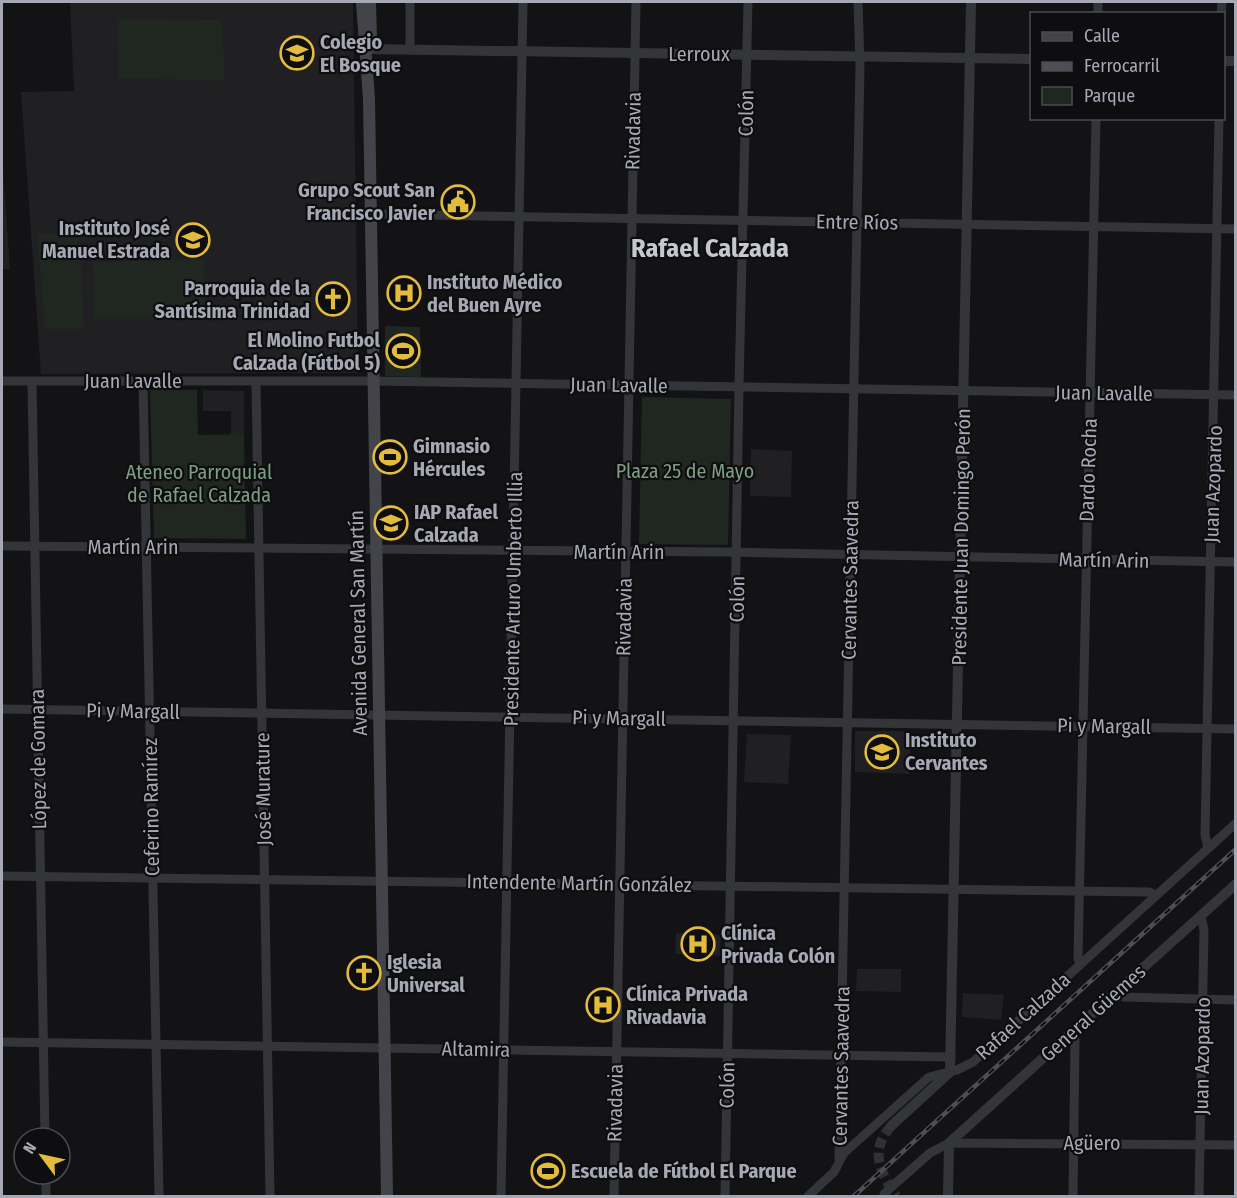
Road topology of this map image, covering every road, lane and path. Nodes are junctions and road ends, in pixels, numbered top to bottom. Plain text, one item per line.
1 (362, 2) edge
2 (370, 2) edge
3 (410, 2) edge
4 (523, 2) edge
5 (636, 2) edge
6 (748, 2) edge
7 (858, 2) edge
8 (971, 2) edge
9 (367, 49) junction
10 (410, 50) junction
11 (522, 51) junction
12 (635, 54) junction
13 (748, 54) junction
14 (859, 56) junction
15 (970, 58) junction
16 (1030, 59) edge
17 (1096, 120) edge
18 (1220, 120) edge
19 (371, 214) junction
20 (520, 217) junction
21 (632, 219) junction
22 (744, 220) junction
23 (856, 222) junction
24 (967, 225) junction
25 (1094, 227) junction
26 (1218, 229) junction
27 (1236, 229) edge
28 (2, 381) edge
29 (32, 381) junction
30 (143, 381) junction
31 (256, 381) junction
32 (375, 381) junction
33 (517, 384) junction
34 (628, 385) junction
35 (739, 386) junction
36 (853, 388) junction
37 (964, 390) junction
38 (1090, 392) junction
39 (1215, 395) junction
40 (1236, 395) edge
41 (2, 546) edge
42 (34, 546) junction
43 (147, 548) junction
44 (258, 548) junction
45 (376, 549) junction
46 (514, 551) junction
47 (625, 552) junction
48 (738, 552) junction
49 (850, 555) junction
50 (961, 558) junction
51 (1086, 561) junction
52 (1211, 561) junction
53 (1236, 562) edge
54 (2, 709) edge
55 (38, 710) junction
56 (149, 711) junction
57 (262, 714) junction
58 (378, 715) junction
59 (510, 717) junction
60 (623, 718) junction
61 (734, 719) junction
62 (847, 721) junction
63 (958, 723) junction
64 (1084, 725) junction
65 (1208, 728) junction
66 (1236, 729) edge
67 (1236, 823) edge
68 (1208, 848) junction
69 (2, 876) edge
70 (40, 876) junction
71 (152, 878) junction
72 (264, 880) junction
73 (381, 880) junction
74 (508, 883) junction
75 (619, 884) junction
76 (1236, 884) edge
77 (731, 886) junction
78 (844, 889) junction
79 (955, 891) junction
80 (1080, 892) junction
81 (1156, 895) junction
82 (1201, 916) junction
83 (1080, 964) junction
84 (1114, 994) junction
85 (1203, 998) junction
86 (1236, 1000) edge
87 (1073, 1031) junction
88 (2, 1042) edge
89 (43, 1043) junction
90 (157, 1045) junction
91 (268, 1047) junction
92 (385, 1048) junction
93 (504, 1049) junction
94 (616, 1052) junction
95 (727, 1054) junction
96 (840, 1057) junction
97 (951, 1057) junction
98 (950, 1072) junction
99 (45, 1126) edge
100 (891, 1126) tunnel mouth
101 (950, 1143) junction
102 (1074, 1143) junction
103 (1200, 1144) junction
104 (1236, 1145) edge
105 (839, 1159) junction
106 (882, 1195) edge
107 (159, 1197) edge
108 (270, 1197) edge
109 (387, 1197) edge
110 (501, 1197) edge
111 (614, 1197) edge
112 (725, 1197) edge
113 (808, 1197) edge
114 (948, 1197) edge
115 (1073, 1197) edge
116 (1199, 1197) edge

1 - 9 main road, Avenida General San Martín
2 - 9 main road, Avenida General San Martín
3 - 10 street
4 - 11 street, Presidente Arturo Umberto Illia
5 - 12 street, Rivadavia
6 - 13 street, Colón
7 - 14 street, Cervantes Saavedra
8 - 15 street, Presidente Juan Domingo Perón
9 - 10 street, Lerroux
9 - 19 main road, Avenida General San Martín
10 - 11 street, Lerroux
11 - 12 street, Lerroux
11 - 20 street, Presidente Arturo Umberto Illia
12 - 13 street, Lerroux
12 - 21 street, Rivadavia
13 - 14 street, Lerroux
13 - 22 street, Colón
14 - 15 street, Lerroux
14 - 23 street, Cervantes Saavedra
15 - 16 street, Lerroux
15 - 24 street, Presidente Juan Domingo Perón
17 - 25 street, Dardo Rocha
18 - 26 street, Juan Azopardo
19 - 20 street, Entre Ríos
19 - 32 main road, Avenida General San Martín
20 - 21 street, Entre Ríos
20 - 33 street, Presidente Arturo Umberto Illia
21 - 22 street, Entre Ríos
21 - 34 street, Rivadavia
22 - 23 street, Entre Ríos
22 - 35 street, Colón
23 - 24 street, Entre Ríos
23 - 36 street, Cervantes Saavedra
24 - 25 street, Entre Ríos
24 - 37 street, Presidente Juan Domingo Perón
25 - 26 street, Entre Ríos
25 - 38 street, Dardo Rocha
26 - 27 street, Entre Ríos
26 - 39 street, Juan Azopardo
28 - 29 street, Juan Lavalle
29 - 30 street, Juan Lavalle
29 - 42 street, López de Gomara
30 - 31 street, Juan Lavalle
30 - 43 street, Ceferino Ramírez
31 - 32 street, Juan Lavalle
31 - 44 street, José Murature
32 - 33 street, Juan Lavalle
32 - 45 main road, Avenida General San Martín
33 - 34 street, Juan Lavalle
33 - 46 street, Presidente Arturo Umberto Illia
34 - 35 street, Juan Lavalle
34 - 47 street, Rivadavia
35 - 36 street, Juan Lavalle
35 - 48 street, Colón
36 - 37 street, Juan Lavalle
36 - 49 street, Cervantes Saavedra
37 - 38 street, Juan Lavalle
37 - 50 street, Presidente Juan Domingo Perón
38 - 39 street, Juan Lavalle
38 - 51 street, Dardo Rocha
39 - 40 street, Juan Lavalle
39 - 52 street, Juan Azopardo
41 - 42 street, Martín Arin
42 - 43 street, Martín Arin
42 - 55 street, López de Gomara
43 - 44 street, Martín Arin
43 - 56 street, Ceferino Ramírez
44 - 45 street, Martín Arin
44 - 57 street, José Murature
45 - 46 street, Martín Arin
45 - 58 main road, Avenida General San Martín
46 - 47 street, Martín Arin
46 - 59 street, Presidente Arturo Umberto Illia
47 - 48 street, Martín Arin
47 - 60 street, Rivadavia
48 - 49 street, Martín Arin
48 - 61 street, Colón
49 - 50 street, Martín Arin
49 - 62 street, Cervantes Saavedra
50 - 51 street, Martín Arin
50 - 63 street, Presidente Juan Domingo Perón
51 - 52 street, Martín Arin
51 - 64 street, Dardo Rocha
52 - 53 street, Martín Arin
52 - 65 street, Juan Azopardo
54 - 55 street, Pi y Margall
55 - 56 street, Pi y Margall
55 - 70 street, López de Gomara
56 - 57 street, Pi y Margall
56 - 71 street, Ceferino Ramírez
57 - 58 street, Pi y Margall
57 - 72 street, José Murature
58 - 59 street, Pi y Margall
58 - 73 main road, Avenida General San Martín
59 - 60 street, Pi y Margall
59 - 74 street, Presidente Arturo Umberto Illia
60 - 61 street, Pi y Margall
60 - 75 street, Rivadavia
61 - 62 street, Pi y Margall
61 - 77 street, Colón
62 - 63 street, Pi y Margall
62 - 78 street, Cervantes Saavedra
63 - 64 street, Pi y Margall
63 - 79 street, Presidente Juan Domingo Perón
64 - 65 street, Pi y Margall
64 - 80 street, Dardo Rocha
65 - 66 street, Pi y Margall
65 - 68 street, Juan Azopardo
67 - 68 street, Rafael Calzada
68 - 81 street, Rafael Calzada
69 - 70 street, Intendente Martín González
70 - 71 street, Intendente Martín González
70 - 89 street, López de Gomara
71 - 72 street, Intendente Martín González
71 - 90 street, Ceferino Ramírez
72 - 73 street, Intendente Martín González
72 - 91 street, José Murature
73 - 74 street, Intendente Martín González
73 - 92 main road, Avenida General San Martín
74 - 75 street, Intendente Martín González
74 - 93 street, Presidente Arturo Umberto Illia
75 - 77 street, Intendente Martín González
75 - 94 street, Rivadavia
76 - 82 street, General Güemes
77 - 78 street, Intendente Martín González
77 - 95 street, Colón
78 - 79 street, Intendente Martín González
78 - 96 street, Cervantes Saavedra
79 - 80 street, Intendente Martín González
79 - 97 street, Presidente Juan Domingo Perón
80 - 81 street, Intendente Martín González
80 - 83 street, Dardo Rocha
81 - 83 street, Rafael Calzada
82 - 84 street, General Güemes
82 - 85 street, Juan Azopardo
83 - 98 street, Rafael Calzada
84 - 85 street
84 - 87 street, General Güemes
85 - 86 street
85 - 103 street, Juan Azopardo
87 - 101 street, General Güemes
87 - 102 street
88 - 89 street, Altamira
89 - 90 street, Altamira
89 - 99 street, López de Gomara
90 - 91 street, Altamira
90 - 107 street, Ceferino Ramírez
91 - 92 street, Altamira
91 - 108 street, José Murature
92 - 93 street, Altamira
92 - 109 main road, Avenida General San Martín
93 - 94 street, Altamira
93 - 110 street, Presidente Arturo Umberto Illia
94 - 95 street, Altamira
94 - 111 street, Rivadavia
95 - 96 street, Altamira
95 - 112 street, Colón
96 - 97 street, Altamira
96 - 105 street, Cervantes Saavedra
97 - 98 street, Presidente Juan Domingo Perón
98 - 100 street
98 - 105 street, Rafael Calzada
101 - 102 street, Agüero
101 - 106 street, bridge
101 - 114 street
102 - 103 street, Agüero
102 - 115 street
103 - 104 street, Agüero
103 - 116 street, Juan Azopardo
105 - 113 street, Rafael Calzada

